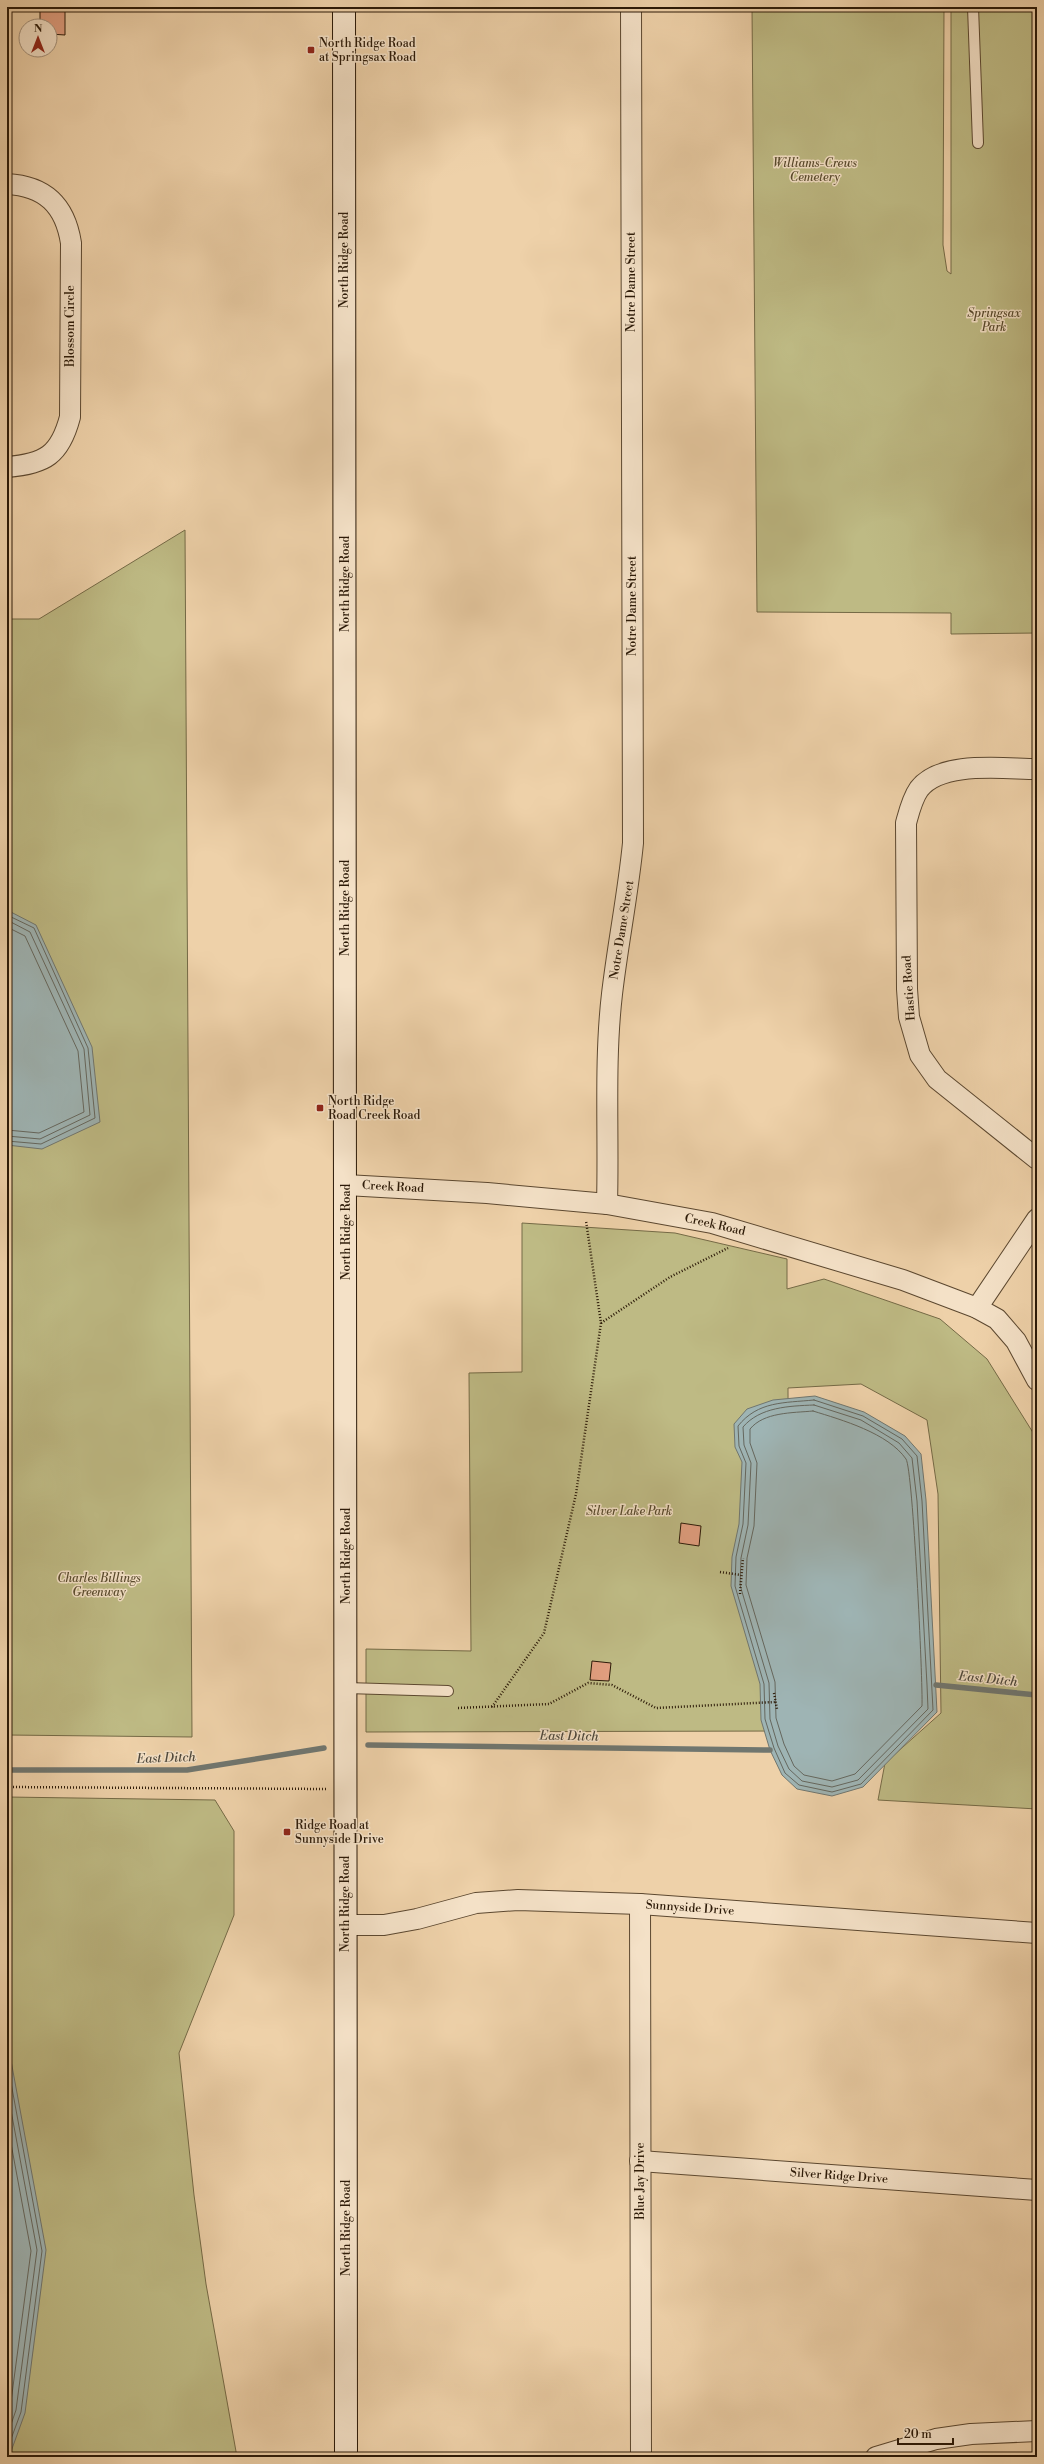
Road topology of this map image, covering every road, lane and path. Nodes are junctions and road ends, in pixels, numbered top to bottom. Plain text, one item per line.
1 (344, 7) edge
2 (631, 7) edge
3 (973, 7) edge
4 (978, 143) dead end
5 (7, 184) edge
6 (7, 466) edge
7 (1037, 769) edge
8 (1037, 1160) edge
9 (346, 1185) junction
10 (607, 1204) junction
11 (1037, 1219) edge
12 (585, 1227) dead end
13 (755, 1235) junction
14 (977, 1308) junction
15 (601, 1323) junction
16 (1037, 1380) edge
17 (743, 1558) dead end
18 (720, 1572) dead end
19 (741, 1575) junction
20 (740, 1594) dead end
21 (346, 1688) junction
22 (448, 1691) dead end
23 (774, 1693) dead end
24 (775, 1702) junction
25 (492, 1707) junction
26 (458, 1708) dead end
27 (777, 1709) dead end
28 (7, 1787) edge
29 (328, 1789) dead end
30 (640, 1904) junction
31 (346, 1925) junction
32 (1037, 1933) edge
33 (640, 2161) junction
34 (1037, 2190) edge
35 (1037, 2431) edge
36 (346, 2457) edge
37 (641, 2457) edge
38 (876, 2457) edge

1 - 9 street, North Ridge Road
2 - 10 street, Notre Dame Street
3 - 4 lane
5 - 6 street, Blossom Circle
7 - 8 street, Hastie Road
9 - 10 street, Creek Road
9 - 21 street, North Ridge Road
10 - 13 street, Creek Road
11 - 14 street
12 - 15 path
13 - 14 street, Creek Road
13 - 15 path
14 - 16 street, Creek Road
15 - 25 path
17 - 19 path
18 - 19 path
19 - 20 path
21 - 22 lane
21 - 31 street, North Ridge Road
23 - 24 path
24 - 25 path
24 - 27 path
25 - 26 path
28 - 29 path
30 - 31 street, Sunnyside Drive
30 - 32 street, Sunnyside Drive
30 - 33 street, Blue Jay Drive
31 - 36 street, North Ridge Road
33 - 34 street, Silver Ridge Drive
33 - 37 street, Blue Jay Drive
35 - 38 street

